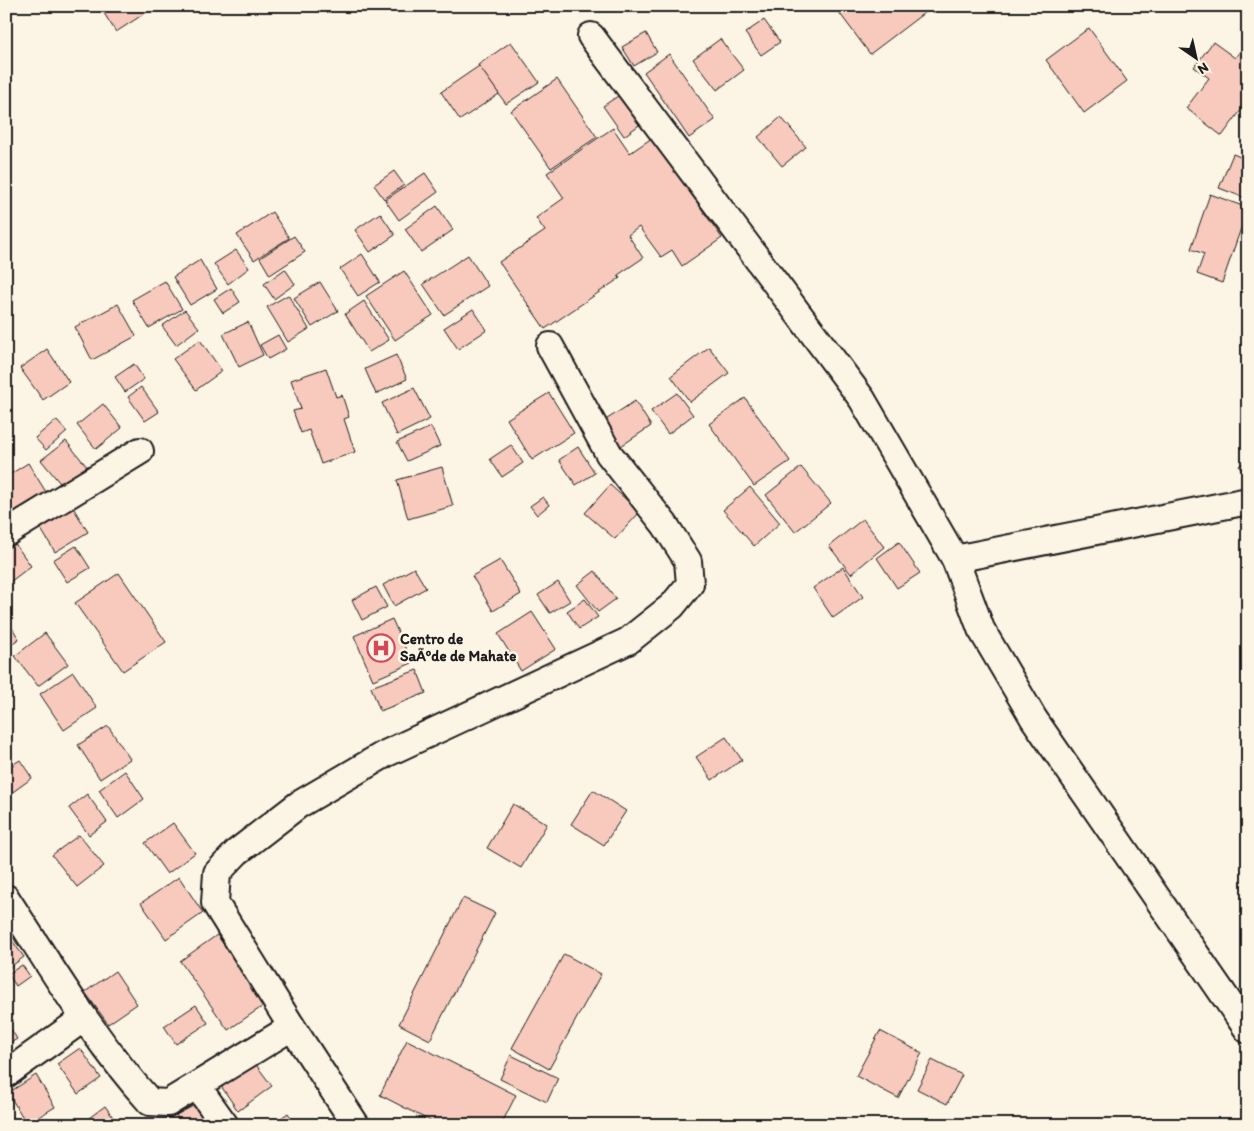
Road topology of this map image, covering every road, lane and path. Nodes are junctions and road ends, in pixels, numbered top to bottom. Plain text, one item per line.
1 (591, 36) dead end
2 (550, 346) dead end
3 (140, 451) dead end
4 (1248, 501) edge
5 (6, 533) edge
6 (956, 558) junction
7 (6, 898) edge
8 (84, 1018) junction
9 (292, 1027) junction
10 (1248, 1030) edge
11 (6, 1074) edge
12 (197, 1086) junction
13 (225, 1125) edge
14 (356, 1125) edge

1 - 6 street
2 - 9 street
3 - 5 street
4 - 6 street
6 - 10 street
7 - 8 street
8 - 11 street
8 - 12 street
9 - 12 street
9 - 14 street
12 - 13 street

